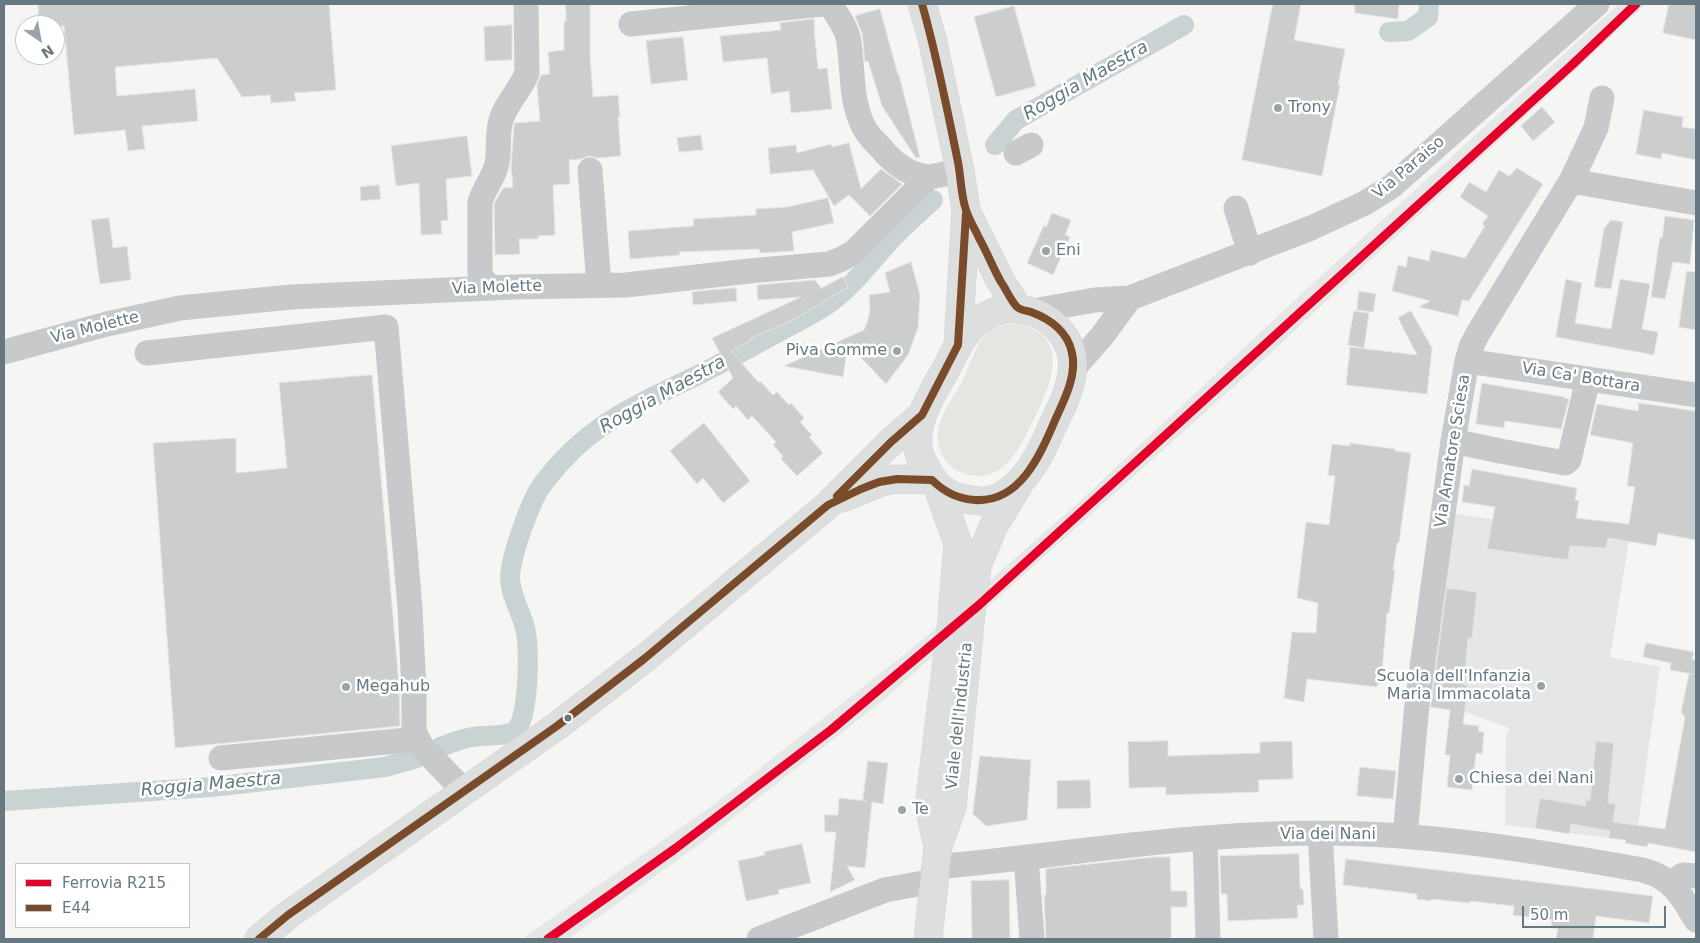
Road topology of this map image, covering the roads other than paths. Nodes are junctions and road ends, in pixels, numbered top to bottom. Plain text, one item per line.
1 (526, 4) edge
2 (822, 4) edge
3 (830, 4) edge
4 (922, 4) edge
5 (1597, 4) edge
6 (631, 24) dead end
7 (1602, 98) dead end
8 (590, 170) dead end
9 (960, 171) junction
10 (929, 177) junction
11 (1571, 181) junction
12 (1696, 203) edge
13 (1236, 208) dead end
14 (966, 210) junction
15 (1250, 253) junction
16 (599, 285) junction
17 (492, 288) junction
18 (1130, 298) junction
19 (1025, 310) junction
20 (958, 345) junction
21 (4, 352) edge
22 (147, 353) dead end
23 (1467, 360) junction
24 (1073, 369) junction
25 (1588, 379) junction
26 (1696, 396) edge
27 (922, 416) junction
28 (1453, 440) junction
29 (1024, 476) junction
30 (934, 483) junction
31 (828, 505) junction
32 (418, 740) junction
33 (221, 758) dead end
34 (465, 792) junction
35 (1320, 833) junction
36 (1405, 836) junction
37 (1205, 838) junction
38 (1026, 857) junction
39 (936, 864) junction
40 (1696, 876) edge
41 (1672, 886) junction
42 (1696, 920) edge
43 (259, 939) edge
44 (759, 939) edge
45 (928, 939) edge
46 (1032, 939) edge
47 (1208, 939) edge
48 (1326, 939) edge

1 - 17 street
2 - 6 street
3 - 10 street
4 - 9 main road
5 - 15 street, Via Paraiso
7 - 11 street, Via Amatore Sciesa
8 - 16 street
9 - 10 street
9 - 14 main road
10 - 16 street, Via Molette
11 - 12 street
11 - 23 street, Via Amatore Sciesa
13 - 15 street
14 - 19 main road
14 - 20 main road
15 - 18 street, Via Paraiso
16 - 17 street, Via Molette
17 - 21 street, Via Molette
18 - 19 street, Via Paraiso
18 - 24 street
19 - 20 main road
19 - 24 main road
20 - 27 main road
22 - 32 street
23 - 25 street, Via Ca' Bottara
23 - 28 street, Via Amatore Sciesa
24 - 29 main road
25 - 26 street, Via Ca' Bottara
25 - 28 street
27 - 30 main road
27 - 31 main road
28 - 36 street, Via Amatore Sciesa
29 - 30 main road
29 - 39 main road, Viale dell'Industria
30 - 31 main road
30 - 39 main road, Viale dell'Industria
31 - 34 main road
32 - 33 street
32 - 34 street
34 - 43 main road
35 - 36 street, Via dei Nani
35 - 37 street, Via dei Nani
35 - 48 street
36 - 41 street, Via dei Nani
37 - 38 street, Via dei Nani
37 - 47 street
38 - 39 street, Via dei Nani
38 - 46 street
39 - 44 street, Via dei Nani
39 - 45 main road, Viale dell'Industria
40 - 41 street
41 - 42 street, Via dei Nani

